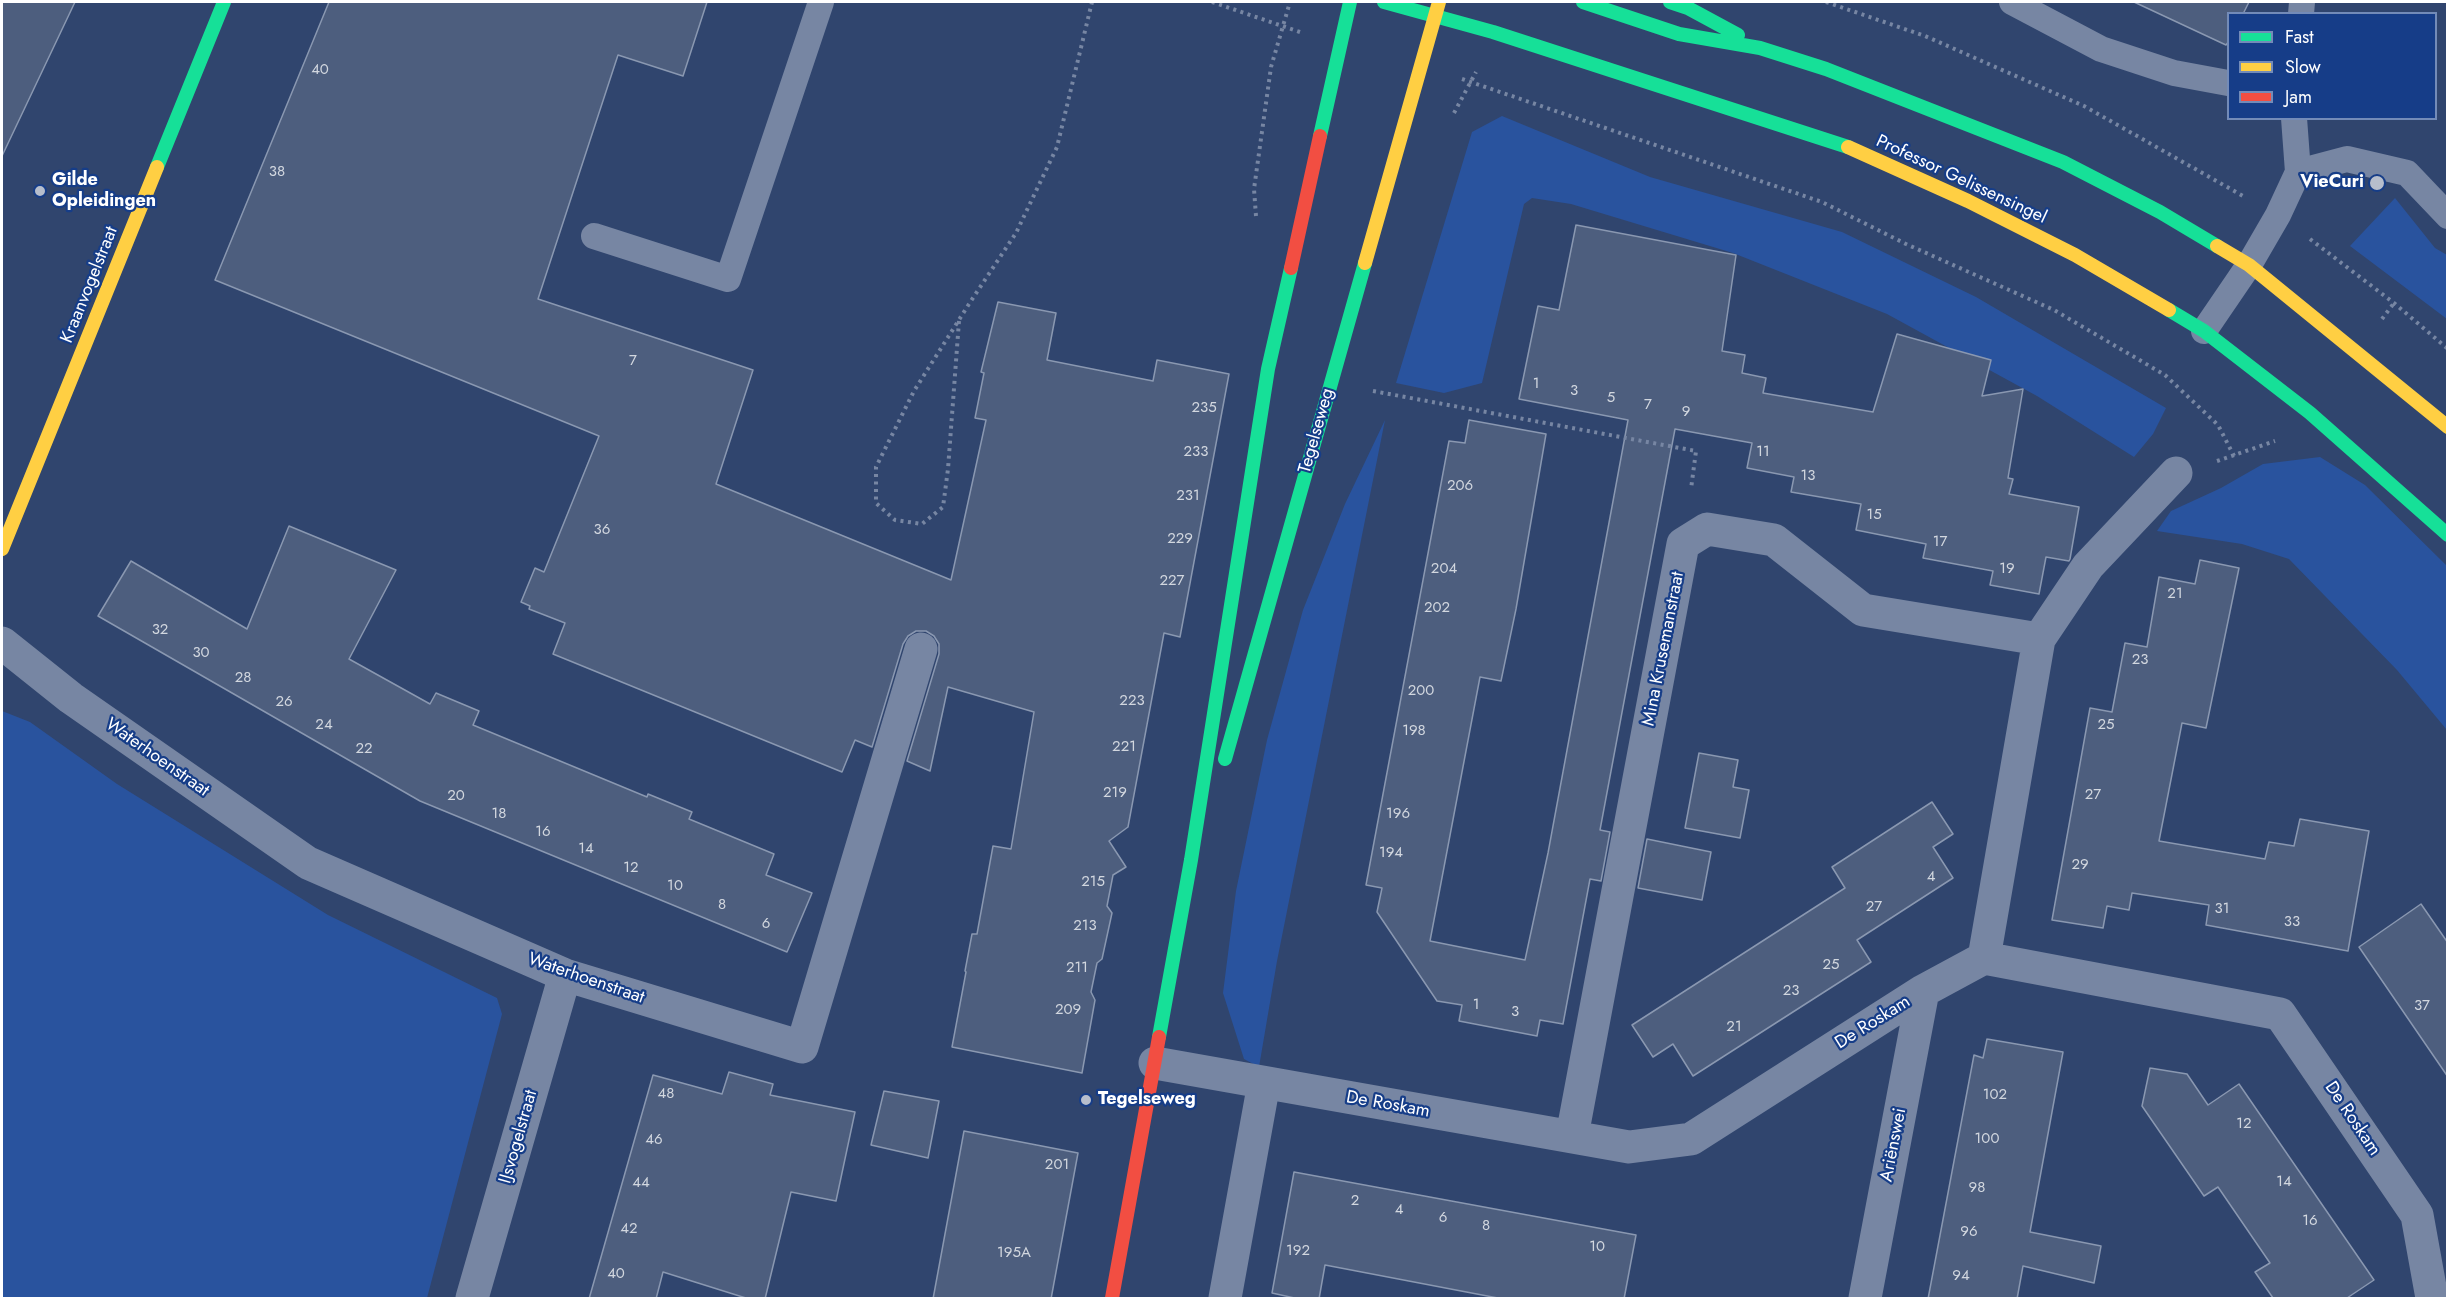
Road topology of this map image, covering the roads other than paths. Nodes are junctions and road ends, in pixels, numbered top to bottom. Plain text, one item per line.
1 (224, 2) edge
2 (820, 2) edge
3 (1350, 2) edge
4 (1384, 2) edge
5 (1439, 2) edge
6 (1583, 2) edge
7 (1670, 2) edge
8 (2012, 2) edge
9 (1435, 16) junction
10 (1760, 48) junction
11 (2227, 83) edge
12 (2294, 120) edge
13 (2298, 172) junction
14 (2448, 216) edge
15 (594, 236) dead end
16 (2249, 265) junction
17 (2204, 331) junction
18 (2448, 427) edge
19 (2176, 473) dead end
20 (2448, 535) edge
21 (2, 549) edge
22 (2039, 639) junction
23 (2, 644) edge
24 (921, 649) dead end
25 (1191, 860) junction
26 (1984, 958) junction
27 (565, 975) junction
28 (1923, 991) junction
29 (1155, 1063) junction
30 (1264, 1083) junction
31 (1572, 1136) junction
32 (472, 1299) edge
33 (1112, 1299) edge
34 (1225, 1299) edge
35 (1865, 1299) edge
36 (2432, 1299) edge

1 - 21 street, Kraanvogelstraat
2 - 15 lane
3 - 25 street, Tegelseweg
4 - 9 street, Professor Gelissensingel
5 - 9 street, Tegelseweg
6 - 10 street
7 - 10 street
8 - 11 lane
9 - 17 street, Professor Gelissensingel
9 - 25 street, Tegelseweg
10 - 16 street
12 - 13 lane
13 - 14 lane
13 - 16 lane
16 - 17 lane
16 - 18 street
17 - 20 street, Professor Gelissensingel
19 - 22 street
22 - 26 street
22 - 31 street, Mina Krusemanstraat
23 - 27 street, Waterhoenstraat
24 - 27 street, Waterhoenstraat
25 - 29 street, Tegelseweg
26 - 28 street, De Roskam
26 - 36 street, De Roskam
27 - 32 street, IJsvogelstraat
28 - 31 street, De Roskam
28 - 35 street, Ariënswei
29 - 30 street, De Roskam
29 - 33 street, Tegelseweg
30 - 31 street, De Roskam
30 - 34 street

